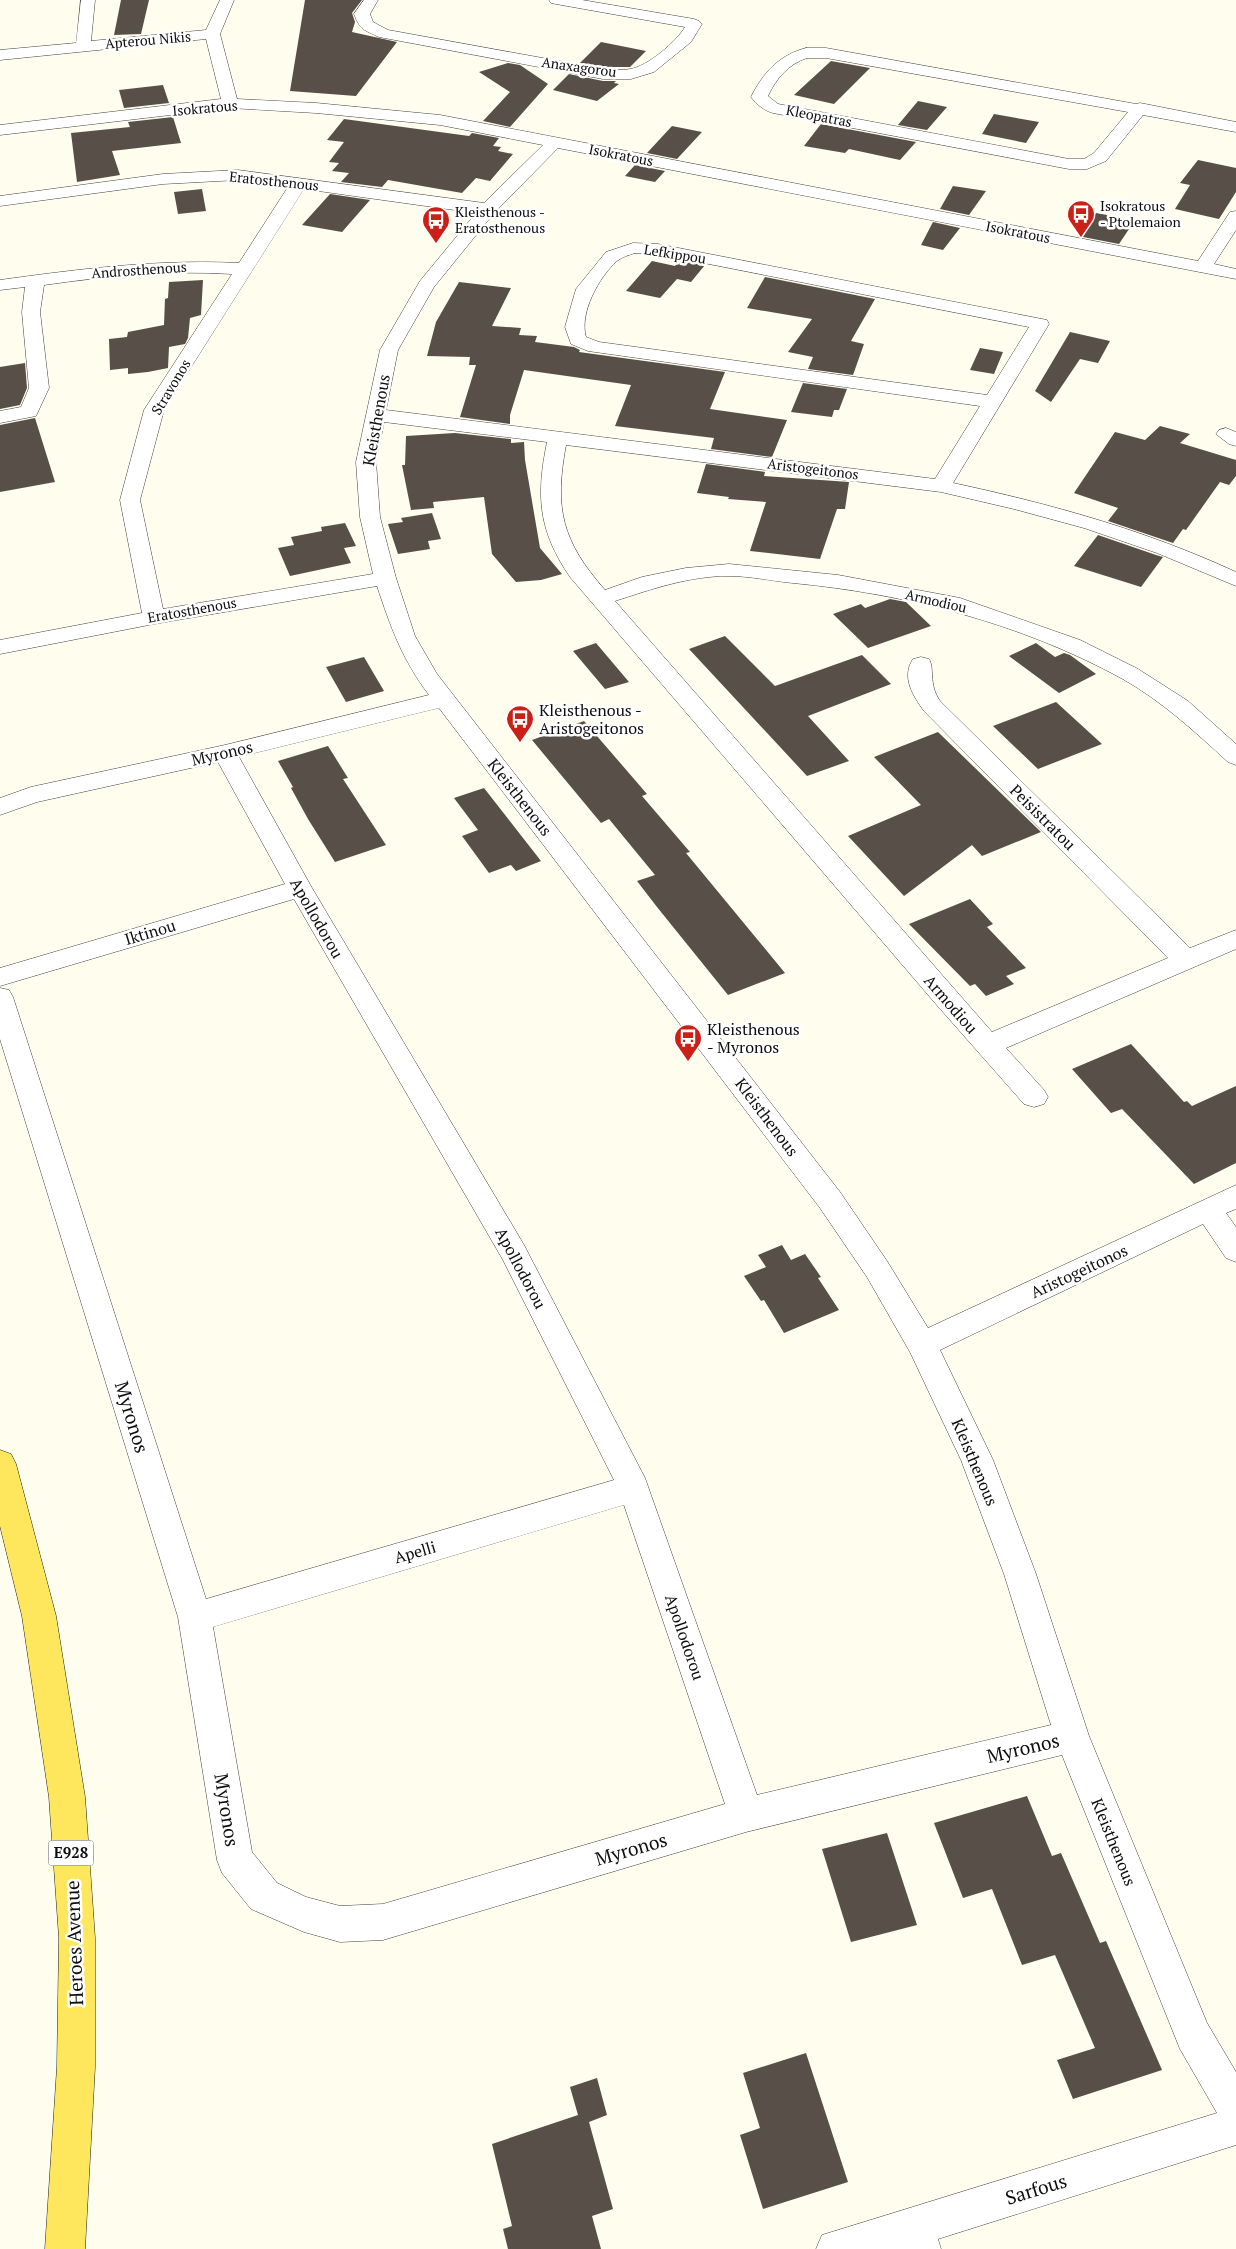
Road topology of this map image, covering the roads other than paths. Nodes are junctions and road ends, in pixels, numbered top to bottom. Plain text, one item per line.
1 (88, 0) edge
2 (227, 0) edge
3 (371, 0) edge
4 (556, 0) edge
5 (212, 34) junction
6 (83, 46) junction
7 (0, 55) edge
8 (230, 104) junction
9 (1140, 108) junction
10 (1236, 127) edge
11 (0, 130) edge
12 (554, 143) junction
13 (299, 183) junction
14 (0, 201) edge
15 (488, 209) junction
16 (1236, 216) edge
17 (1203, 268) junction
18 (244, 269) junction
19 (1236, 274) edge
20 (35, 281) junction
21 (0, 285) edge
22 (993, 402) junction
23 (376, 415) junction
24 (0, 417) edge
25 (558, 437) junction
26 (941, 486) junction
27 (385, 578) junction
28 (1236, 580) edge
29 (600, 599) junction
30 (154, 616) junction
31 (0, 647) edge
32 (921, 664) dead end
33 (444, 699) junction
34 (225, 753) junction
35 (1236, 757) edge
36 (0, 807) edge
37 (300, 888) junction
38 (1236, 939) edge
39 (1186, 960) junction
40 (0, 977) edge
41 (0, 997) edge
42 (988, 1046) junction
43 (1034, 1097) dead end
44 (1236, 1196) edge
45 (1208, 1209) junction
46 (1236, 1250) edge
47 (922, 1345) junction
48 (0, 1464) edge
49 (634, 1488) junction
50 (195, 1617) junction
51 (1072, 1736) junction
52 (746, 1815) junction
53 (1236, 2108) edge
54 (1236, 2126) edge
55 (918, 2238) edge
56 (65, 2249) edge
57 (836, 2249) edge

1 - 6 street, Apterou Nikis
2 - 5 street
3 - 4 street, Anaxagorou
5 - 6 street, Apterou Nikis
5 - 8 street
6 - 7 street, Apterou Nikis
8 - 11 street, Isokratous
8 - 12 street, Isokratous
9 - 9 street, Kleopatras
9 - 10 street, Kleopatras
12 - 15 street, Kleisthenous
12 - 17 street, Isokratous
13 - 14 street, Eratosthenous
13 - 15 street, Eratosthenous
13 - 18 street, Stravonos
15 - 23 street, Kleisthenous
16 - 17 street
17 - 19 street, Isokratous
18 - 20 street, Androsthenous
18 - 30 street, Stravonos
20 - 21 street, Androsthenous
20 - 24 street
22 - 22 street, Lefkippou
22 - 26 street, Lefkippou
23 - 25 street, Aristogeitonos
23 - 27 street, Kleisthenous
25 - 26 street, Aristogeitonos
25 - 29 street, Armodiou
26 - 28 street, Aristogeitonos
27 - 30 street, Eratosthenous
27 - 33 street, Kleisthenous
29 - 35 street, Armodiou
29 - 42 street, Armodiou
30 - 31 street, Eratosthenous
32 - 39 street, Peisistratou
33 - 34 street, Myronos
33 - 47 street, Kleisthenous
34 - 36 street, Myronos
34 - 37 street, Apollodorou
37 - 40 street, Iktinou
37 - 49 street, Apollodorou
38 - 39 street, Armodiou
39 - 42 street, Armodiou
41 - 50 street, Myronos
42 - 43 street, Armodiou
44 - 45 street, Aristogeitonos
45 - 46 street
45 - 47 street, Aristogeitonos
47 - 51 street, Kleisthenous
48 - 56 main road, Heroes Avenue / E928
49 - 50 street, Apelli
49 - 52 street, Apollodorou
50 - 52 street, Myronos
51 - 52 street, Myronos
51 - 53 street, Kleisthenous
54 - 55 street, Sarfous
55 - 57 street, Sarfous

